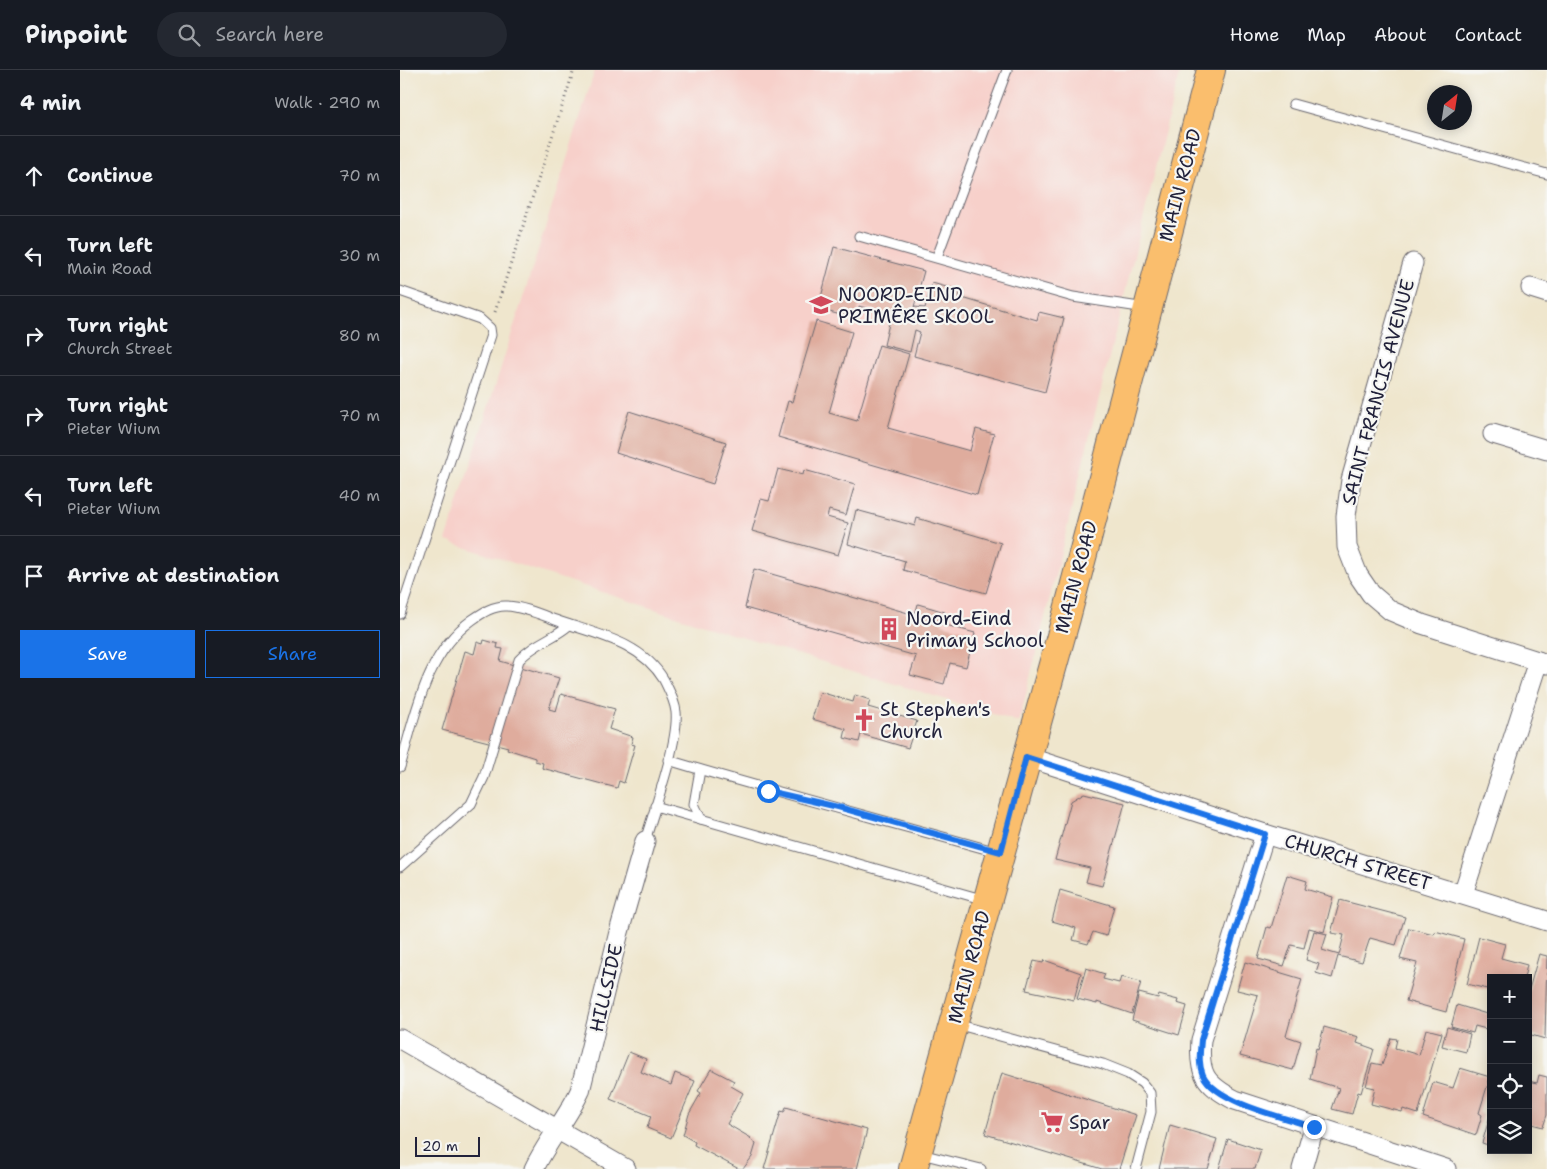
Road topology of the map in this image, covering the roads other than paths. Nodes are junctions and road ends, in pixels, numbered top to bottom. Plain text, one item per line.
1 (1007, 70) edge
2 (1211, 70) edge
3 (1293, 104) dead end
4 (1546, 171) edge
5 (858, 236) dead end
6 (937, 257) junction
7 (1413, 263) dead end
8 (400, 290) edge
9 (1148, 308) junction
10 (1493, 434) dead end
11 (1547, 450) edge
12 (400, 611) edge
13 (569, 625) junction
14 (1542, 662) edge
15 (1026, 757) junction
16 (668, 760) junction
17 (400, 767) edge
18 (700, 770) junction
19 (655, 806) junction
20 (701, 819) junction
21 (1265, 834) junction
22 (645, 841) joint
23 (1001, 852) junction
24 (400, 868) edge
25 (1463, 894) junction
26 (988, 901) junction
27 (1547, 921) edge
28 (954, 1023) junction
29 (400, 1039) edge
30 (1314, 1127) junction
31 (557, 1130) junction
32 (915, 1161) edge
33 (534, 1169) edge
34 (626, 1169) edge
35 (981, 1169) edge
36 (1136, 1169) edge
37 (1302, 1169) edge
38 (1446, 1169) edge

1 - 6 lane
2 - 9 main road, MAIN ROAD
3 - 4 lane
5 - 6 lane
6 - 9 lane
7 - 14 street, SAINT FRANCIS AVENUE
8 - 12 lane
9 - 15 main road, MAIN ROAD
10 - 11 street
13 - 16 lane
13 - 17 lane
13 - 24 lane
14 - 25 street
15 - 21 street, CHURCH STREET
15 - 23 main road, MAIN ROAD
16 - 18 lane
16 - 19 lane
18 - 20 lane
18 - 23 lane
19 - 20 lane
19 - 22 lane
20 - 26 lane
21 - 25 street, CHURCH STREET
21 - 30 street
22 - 31 street, HILLSIDE
23 - 26 main road, MAIN ROAD
25 - 27 street, CHURCH STREET
26 - 28 main road, MAIN ROAD
28 - 32 main road, MAIN ROAD
28 - 36 lane
29 - 31 street
30 - 37 street
30 - 38 street
31 - 33 street, HILLSIDE
31 - 34 street
32 - 35 lane

